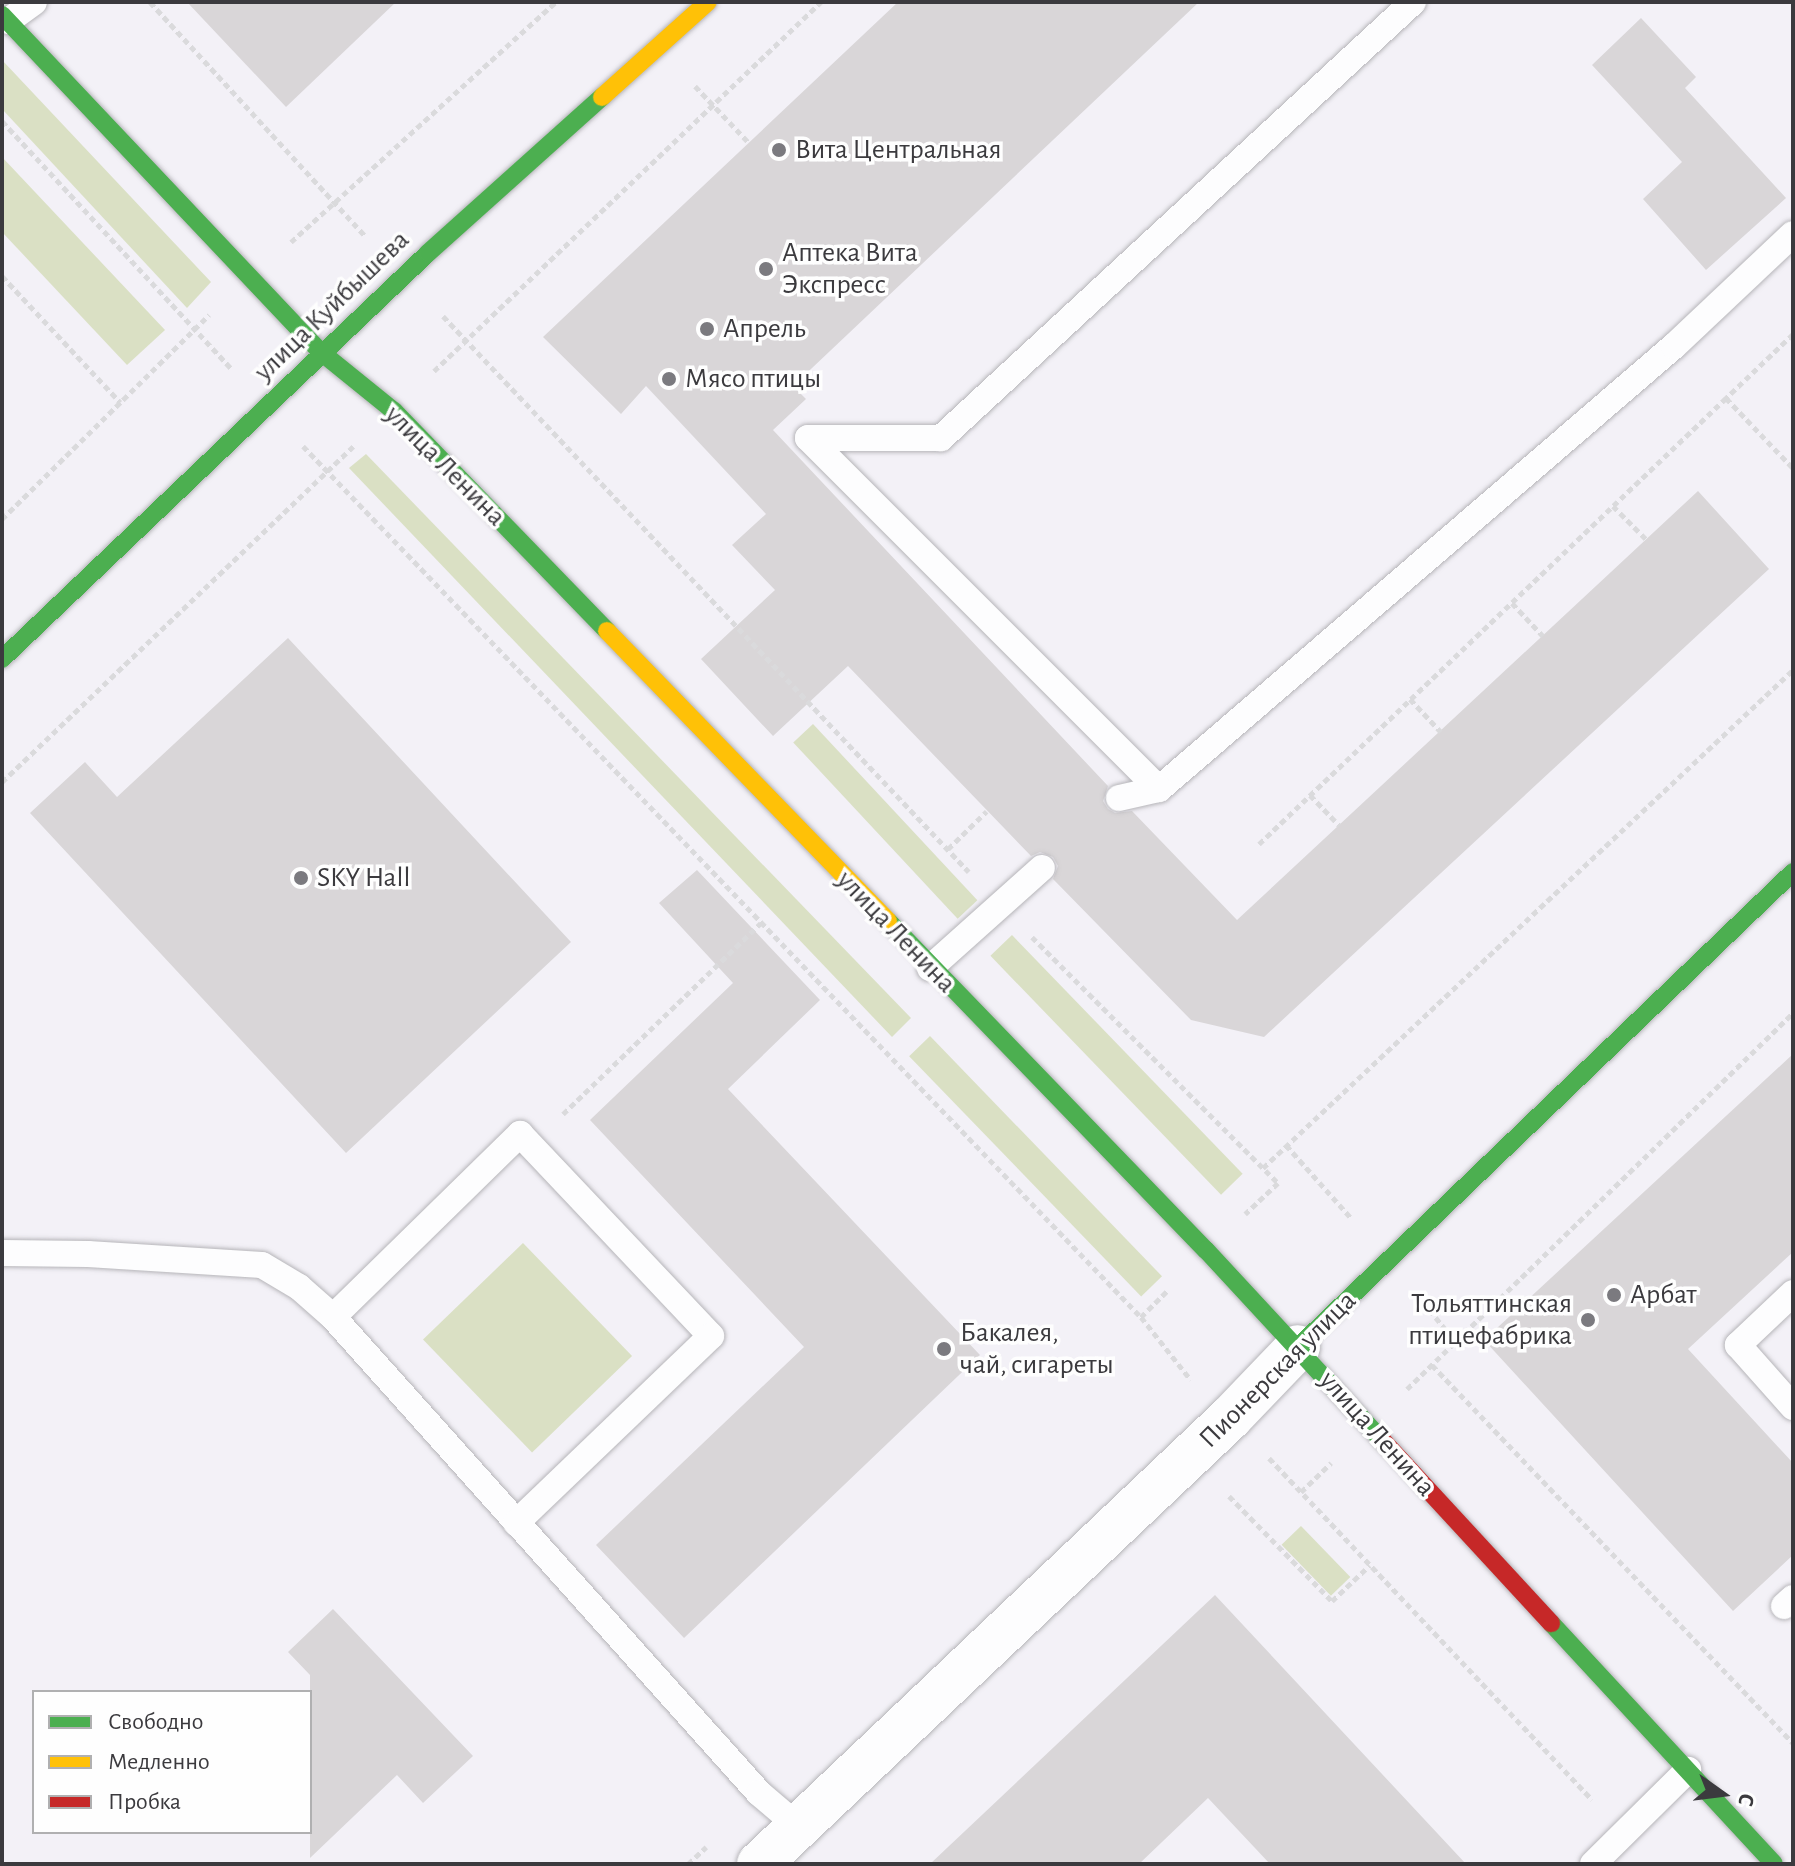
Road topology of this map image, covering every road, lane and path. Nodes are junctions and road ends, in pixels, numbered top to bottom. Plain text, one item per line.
1 (34, 2) edge
2 (150, 2) edge
3 (556, 2) edge
4 (708, 2) edge
5 (821, 2) edge
6 (1413, 2) edge
7 (5, 18) edge
8 (660, 48) junction
9 (713, 105) junction
10 (2, 121) edge
11 (749, 143) dead end
12 (333, 202) junction
13 (1793, 234) edge
14 (404, 275) junction
15 (2, 276) edge
16 (251, 279) junction
17 (193, 328) junction
18 (1793, 334) edge
19 (465, 339) junction
20 (322, 353) junction
21 (1726, 398) junction
22 (120, 402) junction
23 (267, 406) junction
24 (394, 411) junction
25 (1793, 468) edge
26 (325, 471) junction
27 (1613, 506) junction
28 (2, 519) edge
29 (1647, 540) dead end
30 (1512, 603) junction
31 (1543, 636) dead end
32 (2, 659) edge
33 (1793, 670) edge
34 (1410, 699) junction
35 (1441, 732) dead end
36 (2, 782) edge
37 (1159, 789) junction
38 (1310, 795) junction
39 (1119, 798) dead end
40 (987, 811) dead end
41 (1339, 825) dead end
42 (1259, 844) dead end
43 (948, 849) junction
44 (1042, 868) dead end
45 (1793, 872) edge
46 (1000, 905) junction
47 (761, 923) junction
48 (930, 968) junction
49 (1793, 1013) edge
50 (530, 1145) junction
51 (1263, 1168) junction
52 (1278, 1183) dead end
53 (2, 1253) edge
54 (1793, 1293) edge
55 (333, 1317) junction
56 (1298, 1347) junction
57 (1431, 1364) junction
58 (1793, 1407) edge
59 (1230, 1418) junction
60 (1368, 1427) junction
61 (1219, 1485) dead end
62 (1301, 1492) junction
63 (516, 1523) junction
64 (1370, 1565) junction
65 (1793, 1743) edge
66 (1688, 1770) junction
67 (799, 1827) junction
68 (1623, 1832) junction
69 (1793, 1848) edge
70 (759, 1864) edge
71 (1593, 1864) edge
72 (1775, 1864) edge

1 - 7 lane
2 - 12 path
3 - 12 path
4 - 8 street, улица Куйбышева
5 - 9 path
6 - 37 lane
7 - 16 street, улица Ленина
8 - 9 path
8 - 14 street, улица Куйбышева
9 - 11 path
9 - 19 path
10 - 17 path
12 - 14 path
12 - 16 path
13 - 37 lane
14 - 19 path
14 - 20 street, улица Куйбышева
15 - 22 path
16 - 17 path
16 - 20 street, улица Ленина
17 - 22 path
17 - 23 path
18 - 21 path
19 - 24 path
19 - 43 path
20 - 23 street, улица Куйбышева
20 - 24 street, улица Ленина
21 - 25 path
21 - 27 path
22 - 28 path
23 - 26 path
23 - 32 street, улица Куйбышева
24 - 26 path
24 - 48 street, улица Ленина
26 - 36 path
26 - 47 path
27 - 29 path
27 - 30 path
30 - 31 path
30 - 34 path
33 - 51 path
34 - 35 path
34 - 38 path
37 - 39 lane
38 - 41 path
38 - 42 path
40 - 43 path
43 - 46 path
44 - 46 lane
45 - 56 street, Пионерская улица
46 - 48 lane
46 - 51 path
47 - 50 path
47 - 59 path
48 - 56 street, улица Ленина
49 - 57 path
50 - 55 lane
50 - 63 lane
51 - 52 path
53 - 55 lane
54 - 58 lane
55 - 63 lane
56 - 59 street, Пионерская улица
56 - 60 street, улица Ленина
57 - 60 path
57 - 65 path
59 - 62 path
59 - 67 street, Пионерская улица
60 - 62 path
60 - 66 street, улица Ленина
61 - 64 path
62 - 64 path
63 - 67 lane
64 - 68 path
66 - 68 lane
66 - 72 street, улица Ленина
67 - 70 street, Пионерская улица
68 - 71 lane
69 - 72 street, улица Ленина

